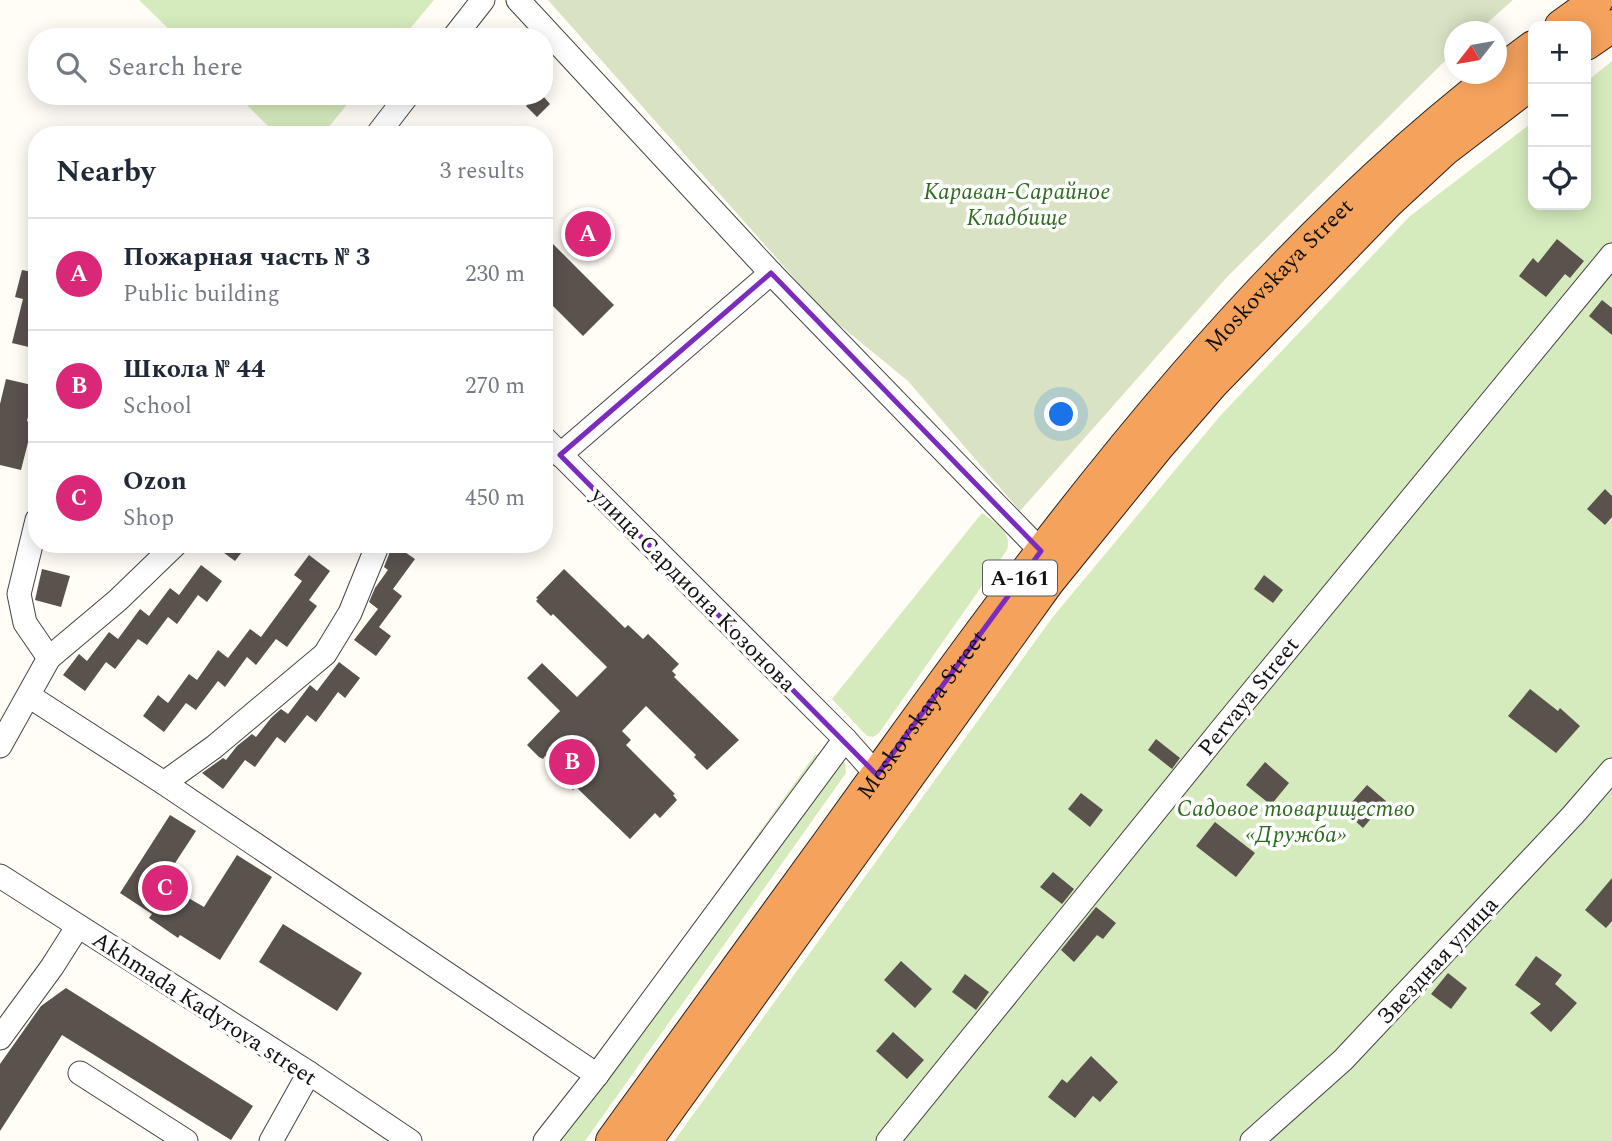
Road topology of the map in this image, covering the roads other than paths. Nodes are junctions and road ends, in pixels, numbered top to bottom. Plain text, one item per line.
1 (483, 0) edge
2 (518, 0) edge
3 (1597, 0) edge
4 (1568, 21) edge
5 (1612, 26) edge
6 (461, 28) edge
7 (544, 28) edge
8 (553, 38) edge
9 (1591, 41) edge
10 (1528, 51) edge
11 (1530, 84) edge
12 (400, 105) edge
13 (384, 126) edge
14 (1612, 255) edge
15 (771, 273) junction
16 (553, 445) edge
17 (553, 447) edge
18 (1041, 551) junction
19 (29, 553) edge
20 (167, 553) edge
21 (374, 553) edge
22 (49, 658) junction
23 (29, 696) junction
24 (845, 739) junction
25 (0, 746) edge
26 (1612, 770) edge
27 (877, 775) junction
28 (164, 783) junction
29 (0, 877) edge
30 (78, 926) junction
31 (0, 1038) edge
32 (79, 1073) dead end
33 (309, 1073) junction
34 (597, 1075) junction
35 (186, 1141) edge
36 (271, 1141) edge
37 (410, 1141) edge
38 (545, 1141) edge
39 (612, 1141) edge
40 (646, 1141) edge
41 (888, 1141) edge
42 (1252, 1141) edge

1 - 6 street
2 - 7 street
3 - 4 highway
5 - 9 highway
8 - 15 street
10 - 18 highway, Moskovskaya Street / А-161
11 - 40 highway, Moskovskaya Street / А-161
12 - 13 street
14 - 41 street, Pervaya Street
15 - 16 street
15 - 18 street
17 - 24 street, улица Сардиона Козонова
18 - 27 highway, Moskovskaya Street / А-161
19 - 22 street
20 - 22 street
21 - 28 street
22 - 23 street
23 - 25 street
23 - 28 street
24 - 27 street, улица Сардиона Козонова
24 - 34 street
26 - 42 street, Звездная улица
27 - 39 highway, Moskovskaya Street / А-161
28 - 34 street
29 - 30 street, Akhmada Kadyrova street
30 - 31 street
30 - 33 street, Akhmada Kadyrova street
32 - 35 street
33 - 36 street
33 - 37 street, Akhmada Kadyrova street
34 - 38 street

